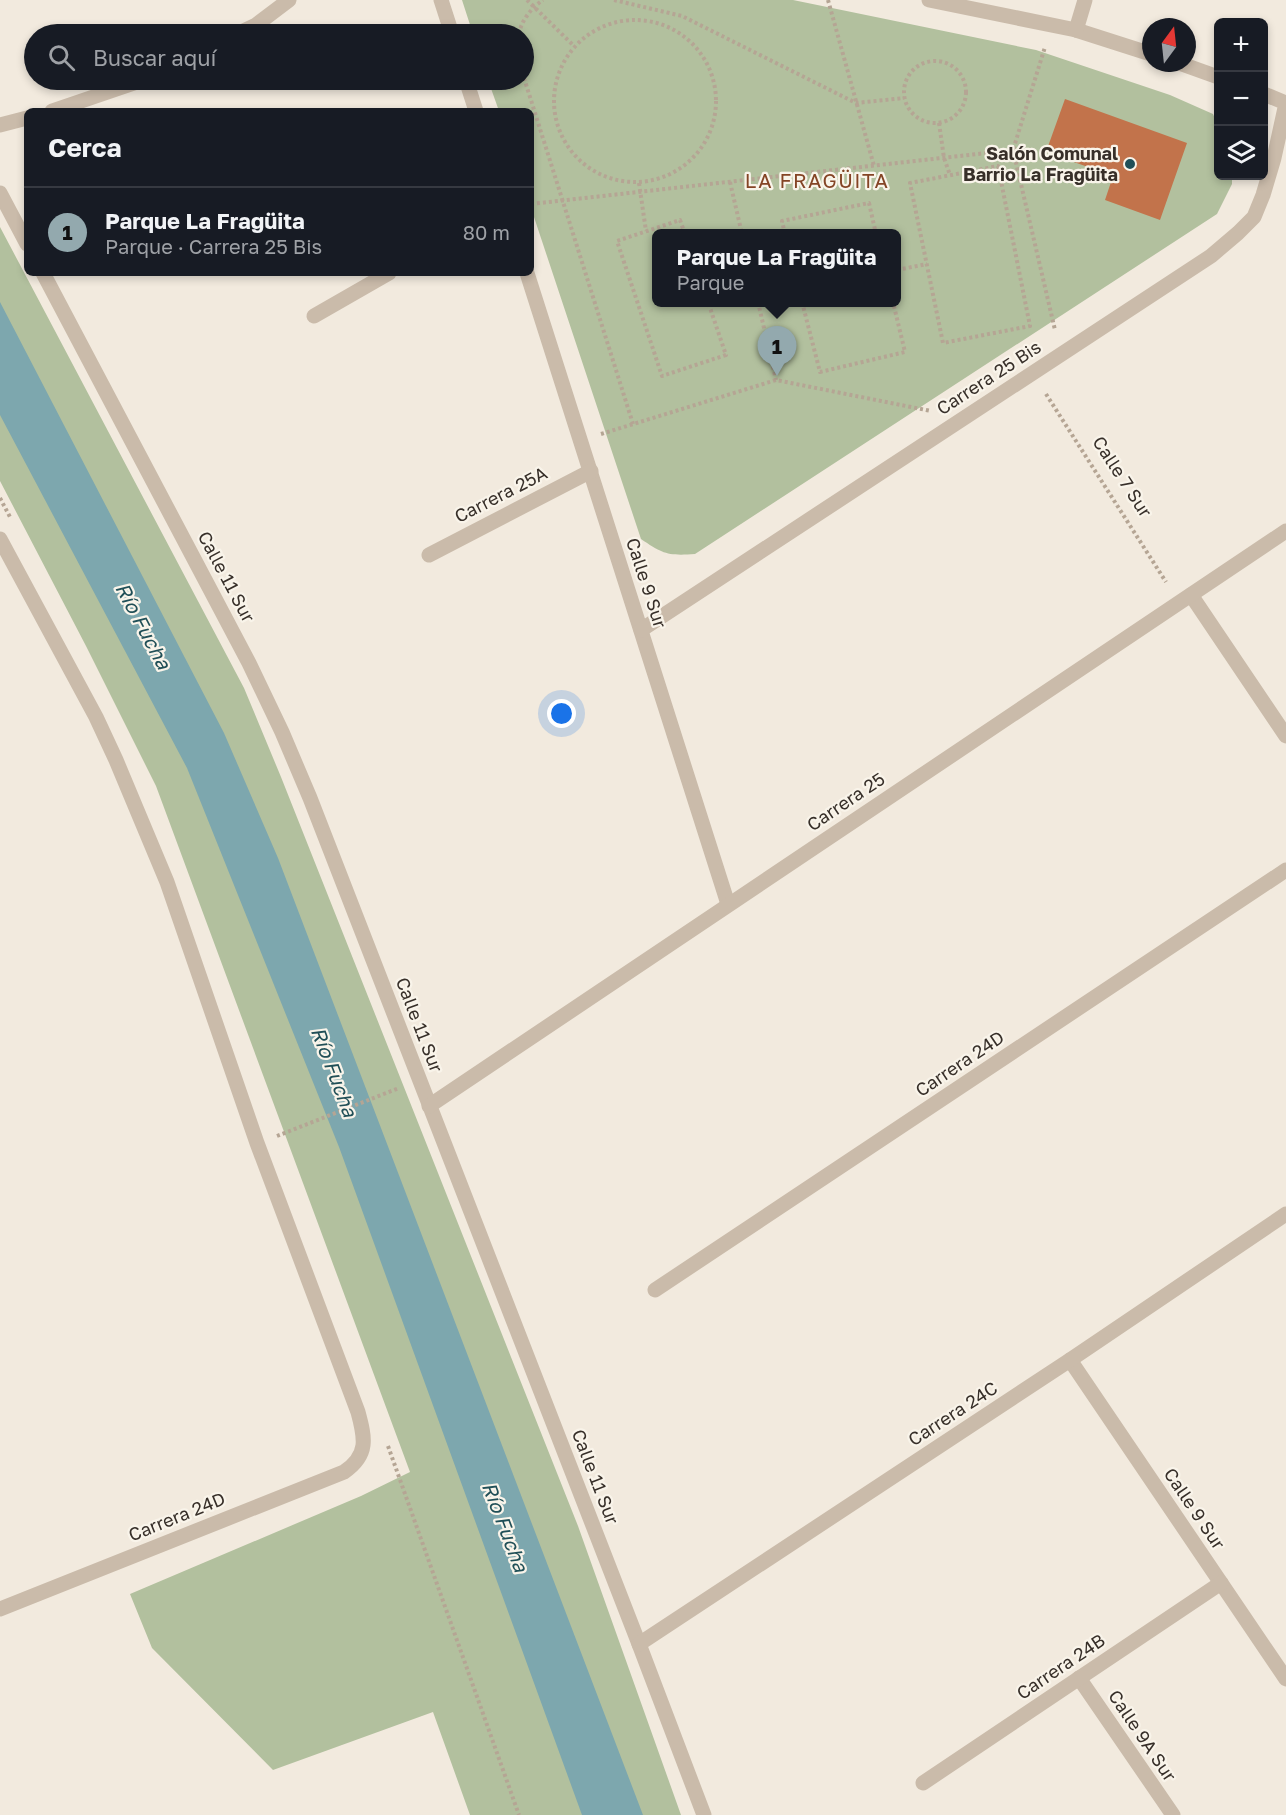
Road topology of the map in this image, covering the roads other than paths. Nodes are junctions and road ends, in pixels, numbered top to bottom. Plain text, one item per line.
1 (290, 0) edge
2 (441, 0) edge
3 (929, 0) edge
4 (1085, 0) edge
5 (257, 24) edge
6 (449, 24) edge
7 (1076, 30) junction
8 (1142, 51) edge
9 (1196, 69) edge
10 (1214, 76) edge
11 (114, 90) edge
12 (469, 90) edge
13 (1268, 96) edge
14 (1286, 103) edge
15 (61, 108) edge
16 (475, 108) edge
17 (24, 119) edge
18 (0, 125) edge
19 (0, 193) edge
20 (24, 238) edge
21 (45, 276) edge
22 (384, 276) edge
23 (528, 276) edge
24 (314, 316) dead end
25 (591, 471) junction
26 (1286, 531) edge
27 (0, 539) edge
28 (429, 555) dead end
29 (1185, 599) junction
30 (641, 630) junction
31 (1286, 736) edge
32 (1286, 870) edge
33 (728, 904) junction
34 (429, 1106) junction
35 (1286, 1214) edge
36 (656, 1290) dead end
37 (1070, 1360) junction
38 (1221, 1583) junction
39 (0, 1609) edge
40 (639, 1644) junction
41 (1079, 1678) junction
42 (1286, 1679) edge
43 (923, 1783) dead end
44 (704, 1815) edge
45 (1173, 1815) edge

1 - 5 street
2 - 6 street
3 - 7 street
4 - 7 street
7 - 8 street
9 - 10 street
11 - 15 street
12 - 16 street
13 - 14 street
14 - 30 street, Carrera 25 Bis
17 - 18 street
19 - 20 street
21 - 34 street, Calle 11 Sur
22 - 24 street
23 - 25 street, Calle 9 Sur
25 - 28 street, Carrera 25A
25 - 30 street, Calle 9 Sur
26 - 29 street, Carrera 25
27 - 39 street, Carrera 24D
29 - 31 street
29 - 33 street, Carrera 25
30 - 33 street, Calle 9 Sur
32 - 36 street, Carrera 24D
33 - 34 street, Carrera 25
34 - 40 street, Calle 11 Sur
35 - 37 street, Carrera 24C
37 - 38 street, Calle 9 Sur
37 - 40 street, Carrera 24C
38 - 41 street, Carrera 24B
38 - 42 street, Calle 9 Sur
40 - 44 street, Calle 11 Sur
41 - 43 street, Carrera 24B
41 - 45 street, Calle 9A Sur

